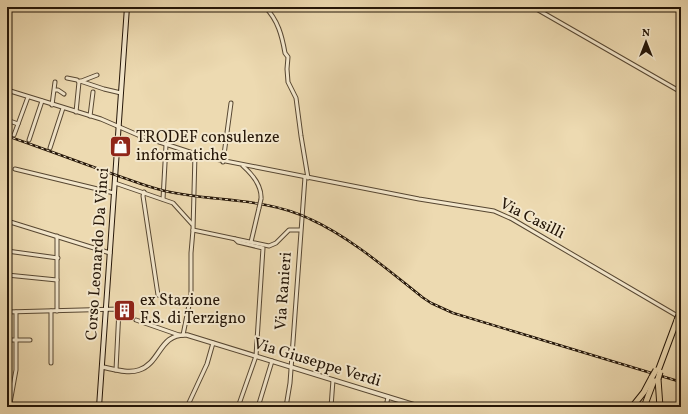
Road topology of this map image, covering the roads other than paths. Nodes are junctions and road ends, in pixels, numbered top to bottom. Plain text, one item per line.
1 (127, 7) edge
2 (265, 7) edge
3 (533, 7) edge
4 (97, 75) dead end
5 (67, 78) dead end
6 (80, 81) junction
7 (55, 82) dead end
8 (7, 90) edge
9 (55, 90) junction
10 (93, 92) dead end
11 (681, 92) edge
12 (121, 93) junction
13 (64, 94) dead end
14 (28, 96) junction
15 (42, 101) junction
16 (231, 103) dead end
17 (52, 105) junction
18 (63, 108) junction
19 (76, 112) junction
20 (90, 116) junction
21 (7, 120) edge
22 (18, 124) junction
23 (119, 126) junction
24 (14, 135) dead end
25 (30, 140) dead end
26 (166, 144) junction
27 (50, 148) dead end
28 (195, 154) junction
29 (224, 162) junction
30 (242, 165) junction
31 (15, 169) dead end
32 (307, 178) junction
33 (115, 183) junction
34 (144, 192) junction
35 (114, 193) junction
36 (163, 199) junction
37 (7, 221) edge
38 (192, 224) junction
39 (193, 230) junction
40 (300, 230) junction
41 (57, 236) junction
42 (235, 239) junction
43 (252, 242) junction
44 (7, 251) edge
45 (110, 253) junction
46 (58, 258) junction
47 (7, 275) edge
48 (57, 280) junction
49 (189, 304) junction
50 (106, 310) junction
51 (51, 311) junction
52 (57, 311) junction
53 (7, 312) edge
54 (16, 312) junction
55 (680, 315) edge
56 (136, 320) dead end
57 (181, 335) junction
58 (671, 337) junction
59 (7, 340) edge
60 (15, 340) junction
61 (30, 340) dead end
62 (213, 343) junction
63 (256, 356) junction
64 (272, 362) junction
65 (50, 363) dead end
66 (291, 367) junction
67 (102, 368) junction
68 (116, 370) junction
69 (658, 371) junction
70 (655, 378) junction
71 (333, 380) junction
72 (388, 397) junction
73 (10, 403) dead end
74 (99, 407) edge
75 (187, 407) edge
76 (238, 407) edge
77 (258, 407) edge
78 (286, 407) edge
79 (331, 407) edge
80 (386, 407) edge
81 (421, 407) edge
82 (632, 407) edge
83 (644, 407) edge
84 (660, 407) edge

1 - 12 main road, Corso Leonardo Da Vinci
2 - 32 street, Via Ranieri
3 - 11 street
4 - 6 street
5 - 6 street
6 - 12 street
6 - 19 street
7 - 9 street
8 - 14 street, Via Casilli
9 - 13 street
9 - 17 street
10 - 20 street
12 - 23 main road, Corso Leonardo Da Vinci
14 - 15 street, Via Casilli
14 - 22 street
15 - 17 street, Via Casilli
15 - 25 street
16 - 29 street
17 - 18 street, Via Casilli
18 - 19 street, Via Casilli
18 - 27 street
19 - 20 street, Via Casilli
20 - 23 street, Via Casilli
21 - 22 street
22 - 24 street
23 - 26 street, Via Casilli
23 - 33 main road, Corso Leonardo Da Vinci
26 - 28 street, Via Casilli
26 - 36 street
28 - 29 street, Via Casilli
28 - 38 street
29 - 30 street, Via Casilli
30 - 32 street, Via Casilli
30 - 43 street, bridge
31 - 35 street
32 - 40 street, Via Ranieri
32 - 55 street, Via Casilli
33 - 34 street
33 - 35 main road, Corso Leonardo Da Vinci
34 - 36 street
34 - 49 street
35 - 45 main road, Corso Leonardo Da Vinci
36 - 38 street
37 - 41 street
38 - 39 street
39 - 42 street
39 - 49 street
40 - 43 street
40 - 66 street, Via Ranieri
41 - 45 street
41 - 46 street
42 - 43 street
42 - 63 street
44 - 46 street
45 - 50 main road, Corso Leonardo Da Vinci
46 - 48 street
47 - 48 street
48 - 52 street
49 - 57 street
50 - 52 street
50 - 67 main road, Corso Leonardo Da Vinci
50 - 68 street
51 - 52 street
51 - 54 street
51 - 65 street
53 - 54 street
54 - 60 street
55 - 58 highway
56 - 57 street
57 - 62 street, Via Giuseppe Verdi
57 - 68 street
58 - 69 highway
58 - 69 highway
59 - 60 street
60 - 61 street
60 - 73 street
62 - 63 street, Via Giuseppe Verdi
62 - 75 street
63 - 64 street, Via Giuseppe Verdi
63 - 76 street
64 - 66 street, Via Giuseppe Verdi
64 - 77 street
66 - 71 street, Via Giuseppe Verdi
66 - 78 street, Via Ranieri
67 - 68 street
67 - 74 main road, Corso Leonardo Da Vinci
69 - 70 highway, bridge
70 - 82 highway
70 - 83 highway
70 - 84 highway
71 - 72 street, Via Giuseppe Verdi
71 - 79 street
72 - 80 street
72 - 81 street, Via Giuseppe Verdi

